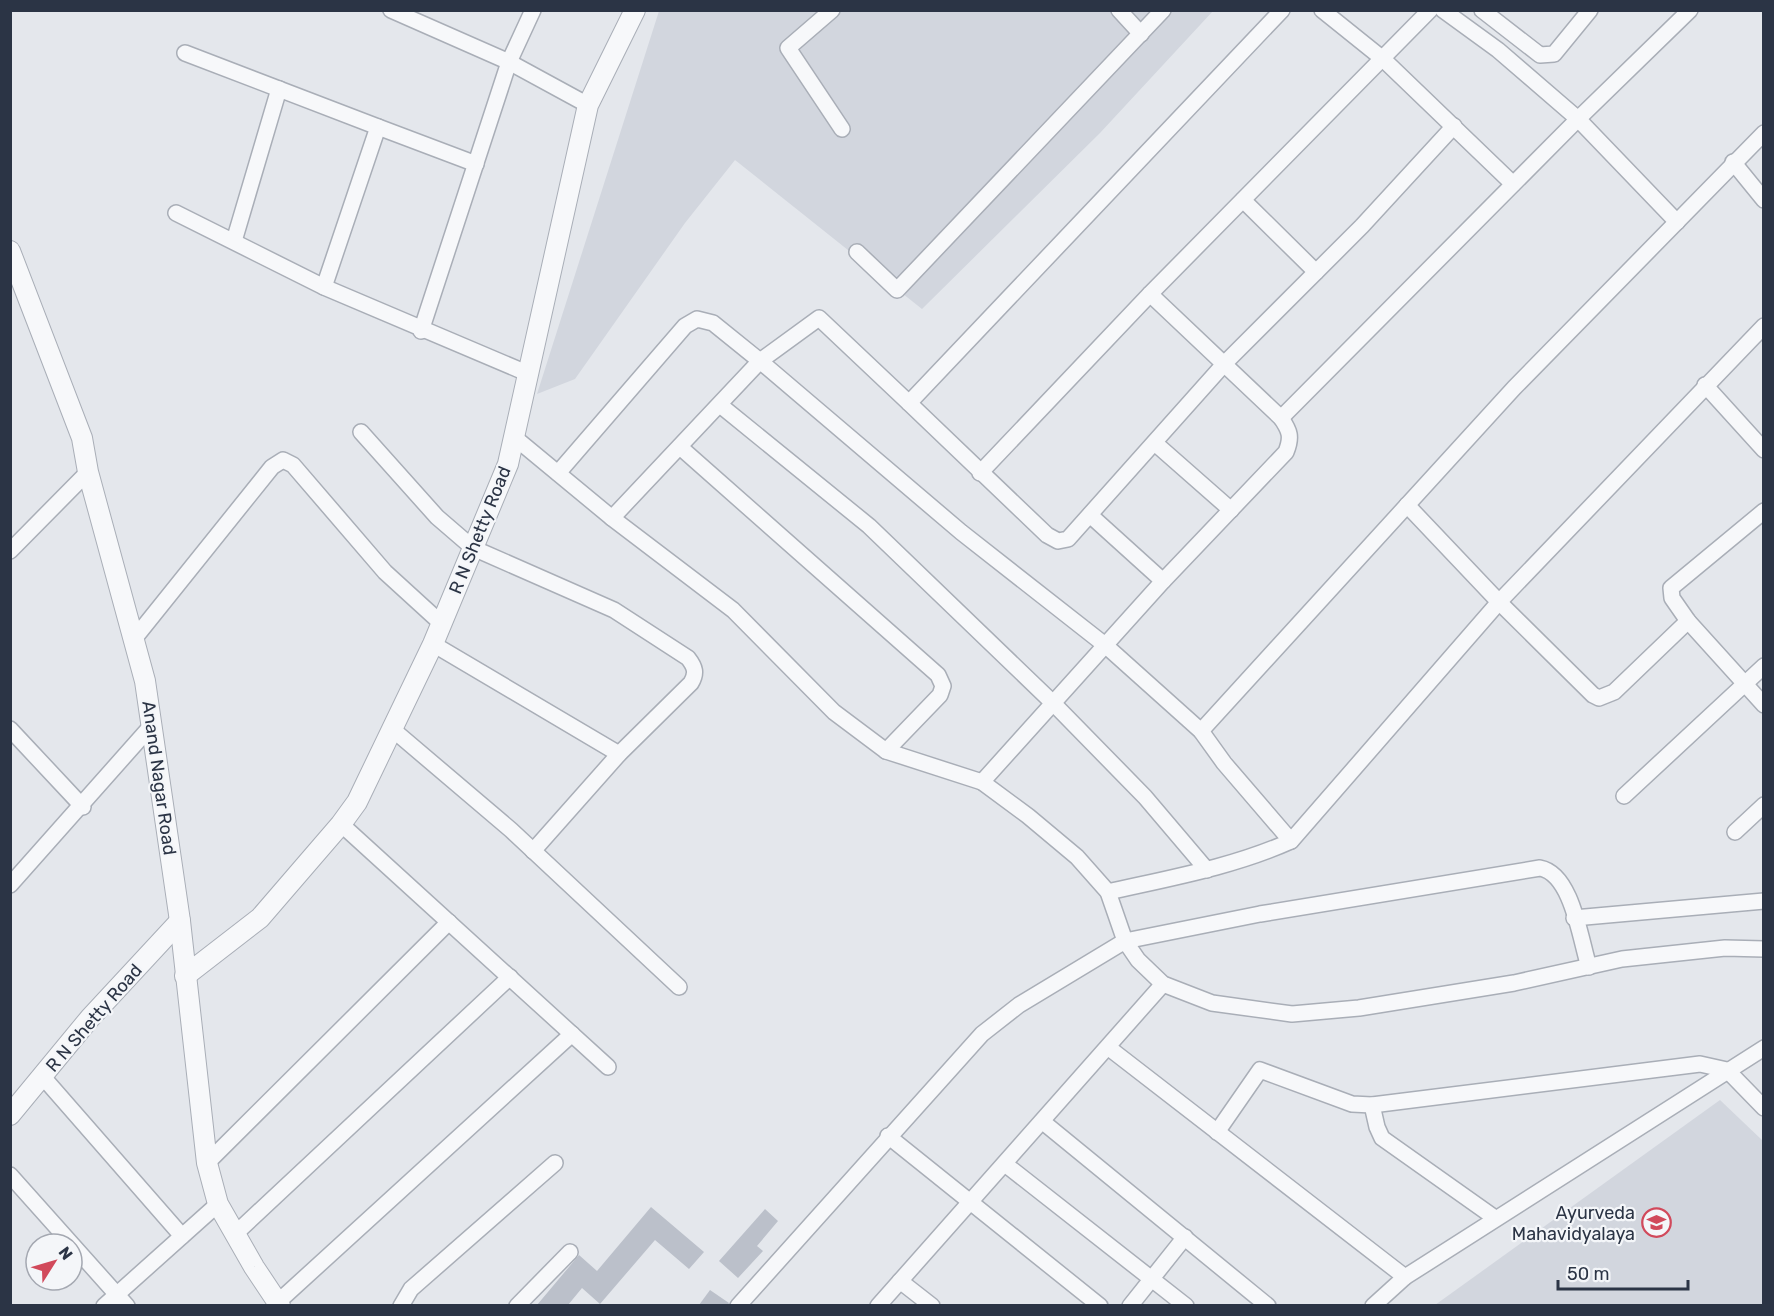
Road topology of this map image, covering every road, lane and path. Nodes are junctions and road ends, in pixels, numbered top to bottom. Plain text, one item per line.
1 (391, 10) edge
2 (533, 10) edge
3 (635, 10) edge
4 (832, 10) edge
5 (1119, 10) edge
6 (1163, 10) edge
7 (1282, 10) edge
8 (1322, 10) edge
9 (1430, 10) edge
10 (1443, 10) edge
11 (1482, 10) edge
12 (1690, 10) edge
13 (1586, 12) edge
14 (1141, 33) junction
15 (185, 53) dead end
16 (1383, 59) junction
17 (509, 62) junction
18 (279, 89) junction
19 (588, 105) junction
20 (1578, 119) junction
21 (1454, 126) junction
22 (378, 127) junction
23 (842, 129) dead end
24 (1764, 133) edge
25 (1733, 162) junction
26 (476, 164) junction
27 (1513, 184) junction
28 (1243, 200) junction
29 (1764, 200) edge
30 (176, 213) dead end
31 (1677, 222) junction
32 (234, 241) junction
33 (10, 251) edge
34 (856, 252) dead end
35 (1316, 272) junction
36 (324, 287) junction
37 (1150, 294) junction
38 (1764, 326) edge
39 (421, 331) junction
40 (760, 361) junction
41 (1226, 363) junction
42 (529, 374) junction
43 (1705, 385) junction
44 (909, 403) junction
45 (720, 405) junction
46 (1281, 418) junction
47 (361, 432) dead end
48 (514, 437) junction
49 (1155, 444) junction
50 (680, 447) junction
51 (1764, 450) edge
52 (88, 472) junction
53 (558, 473) junction
54 (980, 473) junction
55 (1407, 505) junction
56 (1231, 510) junction
57 (1764, 511) edge
58 (1090, 515) junction
59 (612, 518) junction
60 (473, 548) junction
61 (10, 551) edge
62 (1163, 581) junction
63 (1499, 602) junction
64 (1688, 621) junction
65 (442, 624) junction
66 (134, 639) junction
67 (433, 644) junction
68 (1105, 645) junction
69 (1764, 666) edge
70 (1745, 682) junction
71 (1053, 703) junction
72 (1764, 705) edge
73 (152, 725) junction
74 (390, 728) junction
75 (10, 729) edge
76 (1201, 731) junction
77 (886, 751) junction
78 (619, 754) junction
79 (982, 782) junction
80 (1624, 796) dead end
81 (1764, 805) edge
82 (83, 807) junction
83 (341, 825) junction
84 (1735, 832) dead end
85 (1291, 841) junction
86 (533, 851) junction
87 (1207, 870) junction
88 (10, 885) edge
89 (1110, 896) junction
90 (1764, 901) edge
91 (1574, 918) junction
92 (180, 921) junction
93 (449, 922) junction
94 (1124, 934) junction
95 (1764, 949) edge
96 (1589, 967) junction
97 (185, 976) junction
98 (510, 978) junction
99 (1163, 984) junction
100 (679, 987) dead end
101 (573, 1034) junction
102 (1109, 1048) junction
103 (1764, 1048) edge
104 (608, 1066) dead end
105 (1727, 1070) junction
106 (43, 1077) junction
107 (1372, 1105) junction
108 (1764, 1108) edge
109 (10, 1116) edge
110 (1043, 1122) junction
111 (1217, 1132) junction
112 (888, 1136) junction
113 (207, 1163) junction
114 (555, 1163) dead end
115 (1005, 1164) junction
116 (10, 1175) edge
117 (969, 1203) junction
118 (218, 1204) junction
119 (1495, 1218) junction
120 (235, 1234) junction
121 (182, 1236) junction
122 (1185, 1237) junction
123 (570, 1252) dead end
124 (1405, 1278) junction
125 (1152, 1279) junction
126 (900, 1281) junction
127 (122, 1299) edge
128 (279, 1304) edge
129 (104, 1305) edge
130 (401, 1305) edge
131 (517, 1305) edge
132 (738, 1305) edge
133 (878, 1305) edge
134 (932, 1305) edge
135 (1100, 1305) edge
136 (1130, 1305) edge
137 (1186, 1305) edge
138 (1268, 1305) edge
139 (1373, 1305) edge

1 - 17 street
2 - 17 street
3 - 19 street, R N Shetty Road
4 - 23 street
5 - 14 street
6 - 14 street
7 - 44 street
8 - 16 street
9 - 16 street
10 - 20 street
11 - 13 street
12 - 20 street
14 - 34 street
15 - 18 street
16 - 21 street
16 - 28 street
17 - 19 street
17 - 26 street
18 - 22 street
18 - 32 street
19 - 42 street, R N Shetty Road
20 - 27 street
20 - 31 street
21 - 27 street
21 - 35 street
22 - 26 street
22 - 36 street
24 - 25 street
25 - 29 street
25 - 31 street
26 - 39 street
27 - 46 street
28 - 35 street
28 - 37 street
30 - 32 street
31 - 55 street
32 - 36 street
33 - 52 street, Anand Nagar Road
35 - 41 street
36 - 39 street
37 - 41 street
37 - 54 street
38 - 43 street
39 - 42 street
40 - 44 street
40 - 45 street
40 - 53 street
40 - 68 street
41 - 46 street
41 - 49 street
42 - 48 street, R N Shetty Road
43 - 51 street
43 - 63 street
44 - 54 street
45 - 50 street
45 - 71 street
46 - 56 street
47 - 60 street
48 - 53 street
48 - 60 street, R N Shetty Road
49 - 56 street
49 - 58 street
50 - 59 street
50 - 77 street
52 - 61 street
52 - 66 street, Anand Nagar Road
53 - 59 street
54 - 58 street
55 - 63 street
55 - 76 street
56 - 62 street
57 - 64 street
58 - 62 street
59 - 77 street
60 - 65 street, R N Shetty Road
60 - 78 street
62 - 68 street
63 - 64 street
63 - 85 street
64 - 70 street
65 - 66 street
65 - 67 street, R N Shetty Road
66 - 73 street, Anand Nagar Road
67 - 74 street, R N Shetty Road
67 - 78 street
68 - 71 street
68 - 76 street
69 - 70 street
70 - 72 street
70 - 80 street
71 - 79 street
71 - 87 street
73 - 82 street
73 - 92 street, Anand Nagar Road
74 - 83 street, R N Shetty Road
74 - 86 street
75 - 82 street
76 - 85 street
77 - 79 street
78 - 86 street
79 - 89 street
81 - 84 street
82 - 88 street
83 - 93 street
83 - 97 street, R N Shetty Road
85 - 87 street
86 - 100 street
87 - 89 street
89 - 94 street
90 - 91 street
91 - 94 street
91 - 96 street
92 - 97 street, Anand Nagar Road
92 - 106 street, R N Shetty Road
93 - 98 street
93 - 113 street
94 - 99 street
94 - 112 street
95 - 96 street
96 - 99 street
97 - 113 street, Anand Nagar Road
98 - 101 street
98 - 120 street
99 - 102 street
101 - 104 street
101 - 128 street
102 - 110 street
102 - 111 street
103 - 105 street
105 - 107 street
105 - 108 street
105 - 119 street
106 - 109 street, R N Shetty Road
106 - 121 street
107 - 111 street
107 - 119 street
110 - 115 street
110 - 122 street
111 - 124 street
112 - 117 street
112 - 132 street
113 - 118 street, Anand Nagar Road
114 - 130 street
115 - 117 street
115 - 125 street
116 - 127 street
117 - 126 street
117 - 135 street
118 - 120 street, Anand Nagar Road
118 - 121 street
119 - 124 street
120 - 128 street, Anand Nagar Road
121 - 127 street
122 - 125 street
122 - 138 street
123 - 131 street
124 - 139 street
125 - 136 street
125 - 137 street
126 - 133 street
126 - 134 street
127 - 129 street

